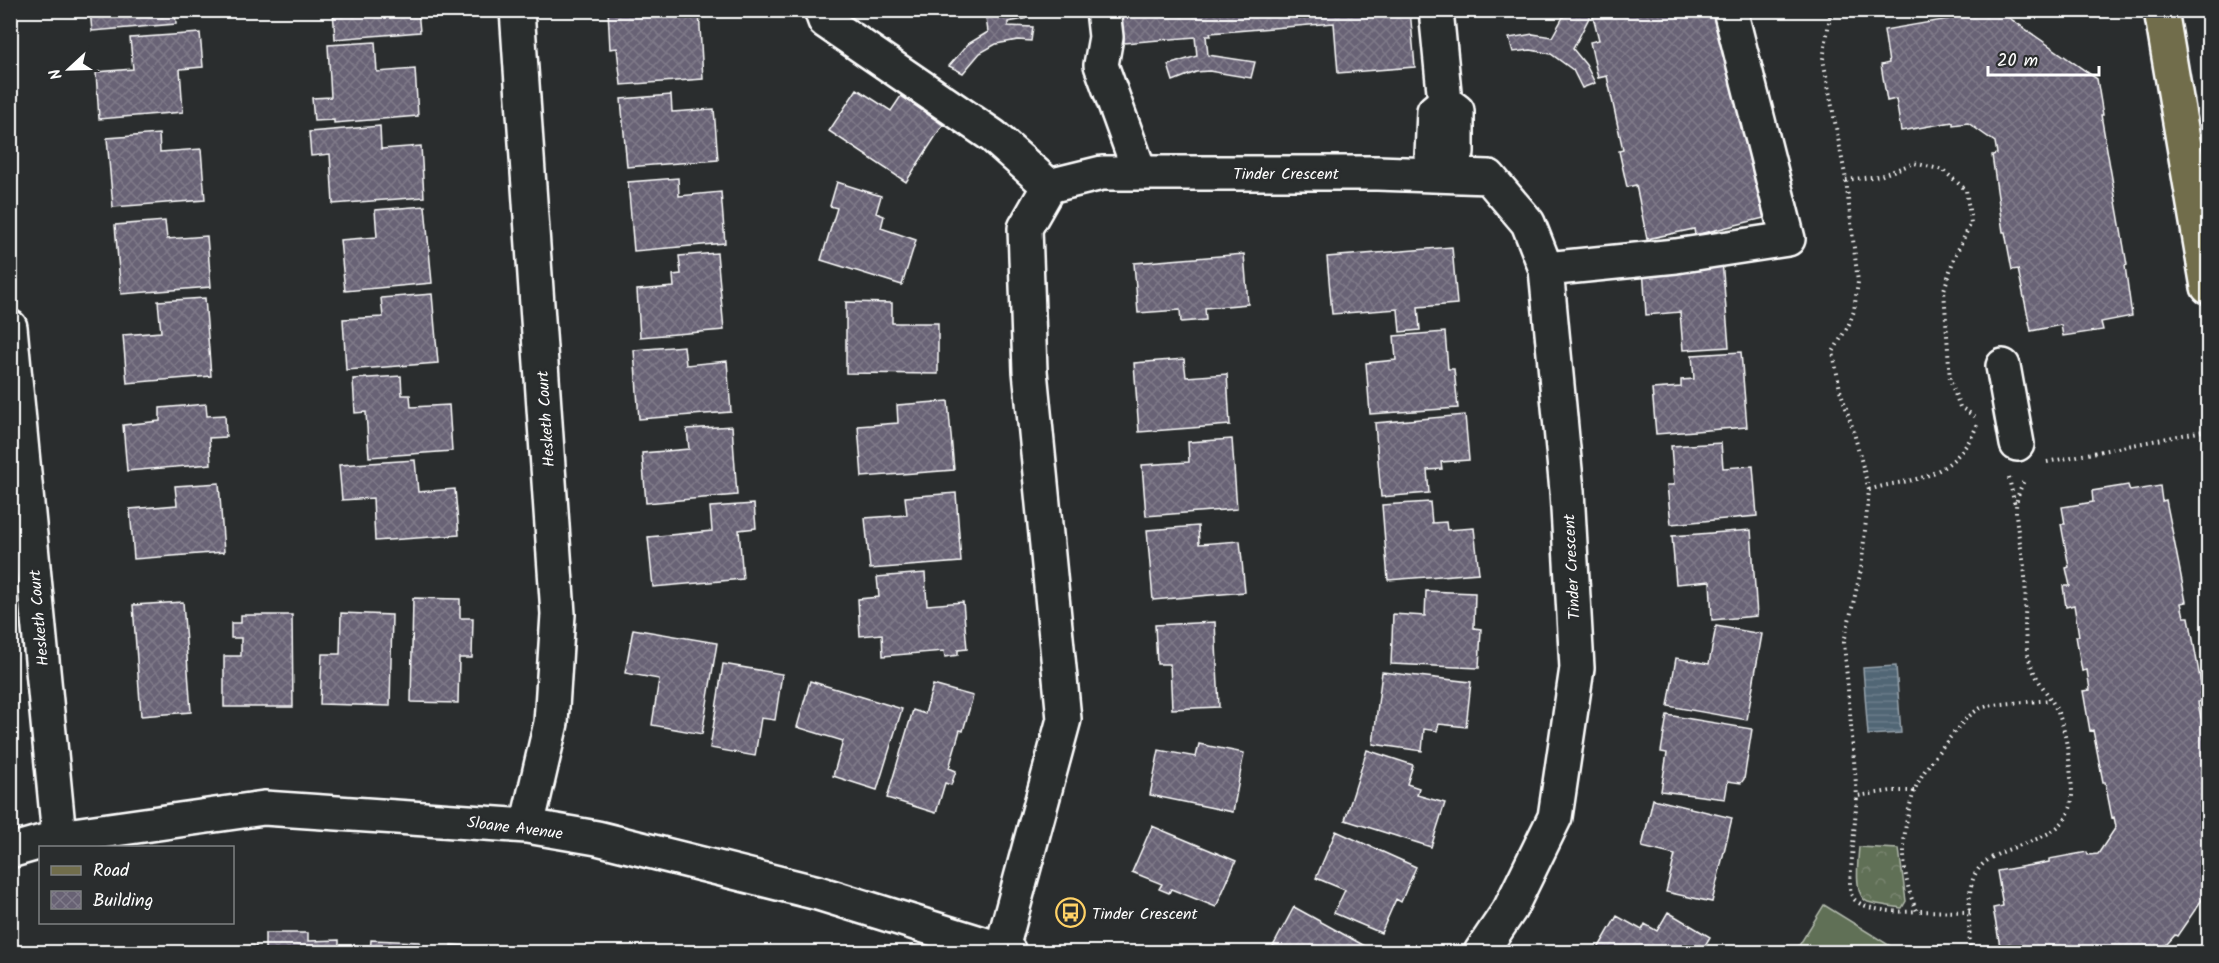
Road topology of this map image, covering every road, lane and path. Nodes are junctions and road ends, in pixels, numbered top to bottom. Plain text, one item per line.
1 (518, 10) edge
2 (821, 10) edge
3 (1082, 10) edge
4 (1103, 10) edge
5 (1436, 10) edge
6 (1730, 10) edge
7 (1831, 10) edge
8 (2161, 10) edge
9 (1101, 65) junction
10 (1447, 169) junction
11 (1140, 173) junction
12 (1846, 180) junction
13 (1049, 186) junction
14 (1546, 269) junction
15 (2208, 287) edge
16 (10, 327) edge
17 (2003, 366) dead end
18 (2208, 430) edge
19 (2024, 462) junction
20 (1869, 490) junction
21 (2016, 510) junction
22 (2050, 700) junction
23 (1915, 791) junction
24 (1857, 796) junction
25 (527, 825) junction
26 (59, 837) junction
27 (10, 851) edge
28 (1917, 911) junction
29 (1970, 912) junction
30 (1004, 952) edge
31 (1481, 952) edge
32 (1970, 952) edge

1 - 25 street, Hesketh Court
2 - 13 street
3 - 9 street
4 - 9 street
5 - 10 street
6 - 14 street
7 - 12 path
8 - 15 main road
9 - 11 street
10 - 11 street, Tinder Crescent
10 - 14 street, Tinder Crescent
11 - 13 street, Tinder Crescent
12 - 20 path
12 - 20 path
13 - 30 street
14 - 31 street, Tinder Crescent
16 - 26 street, Hesketh Court
17 - 19 street
18 - 19 path
19 - 21 path
19 - 21 path
20 - 24 path
21 - 22 path
22 - 23 path
22 - 29 path
23 - 24 path
23 - 28 path
24 - 28 path
25 - 26 street, Sloane Avenue
25 - 30 street, Sloane Avenue
26 - 27 street, Sloane Avenue
28 - 29 path
29 - 32 path

